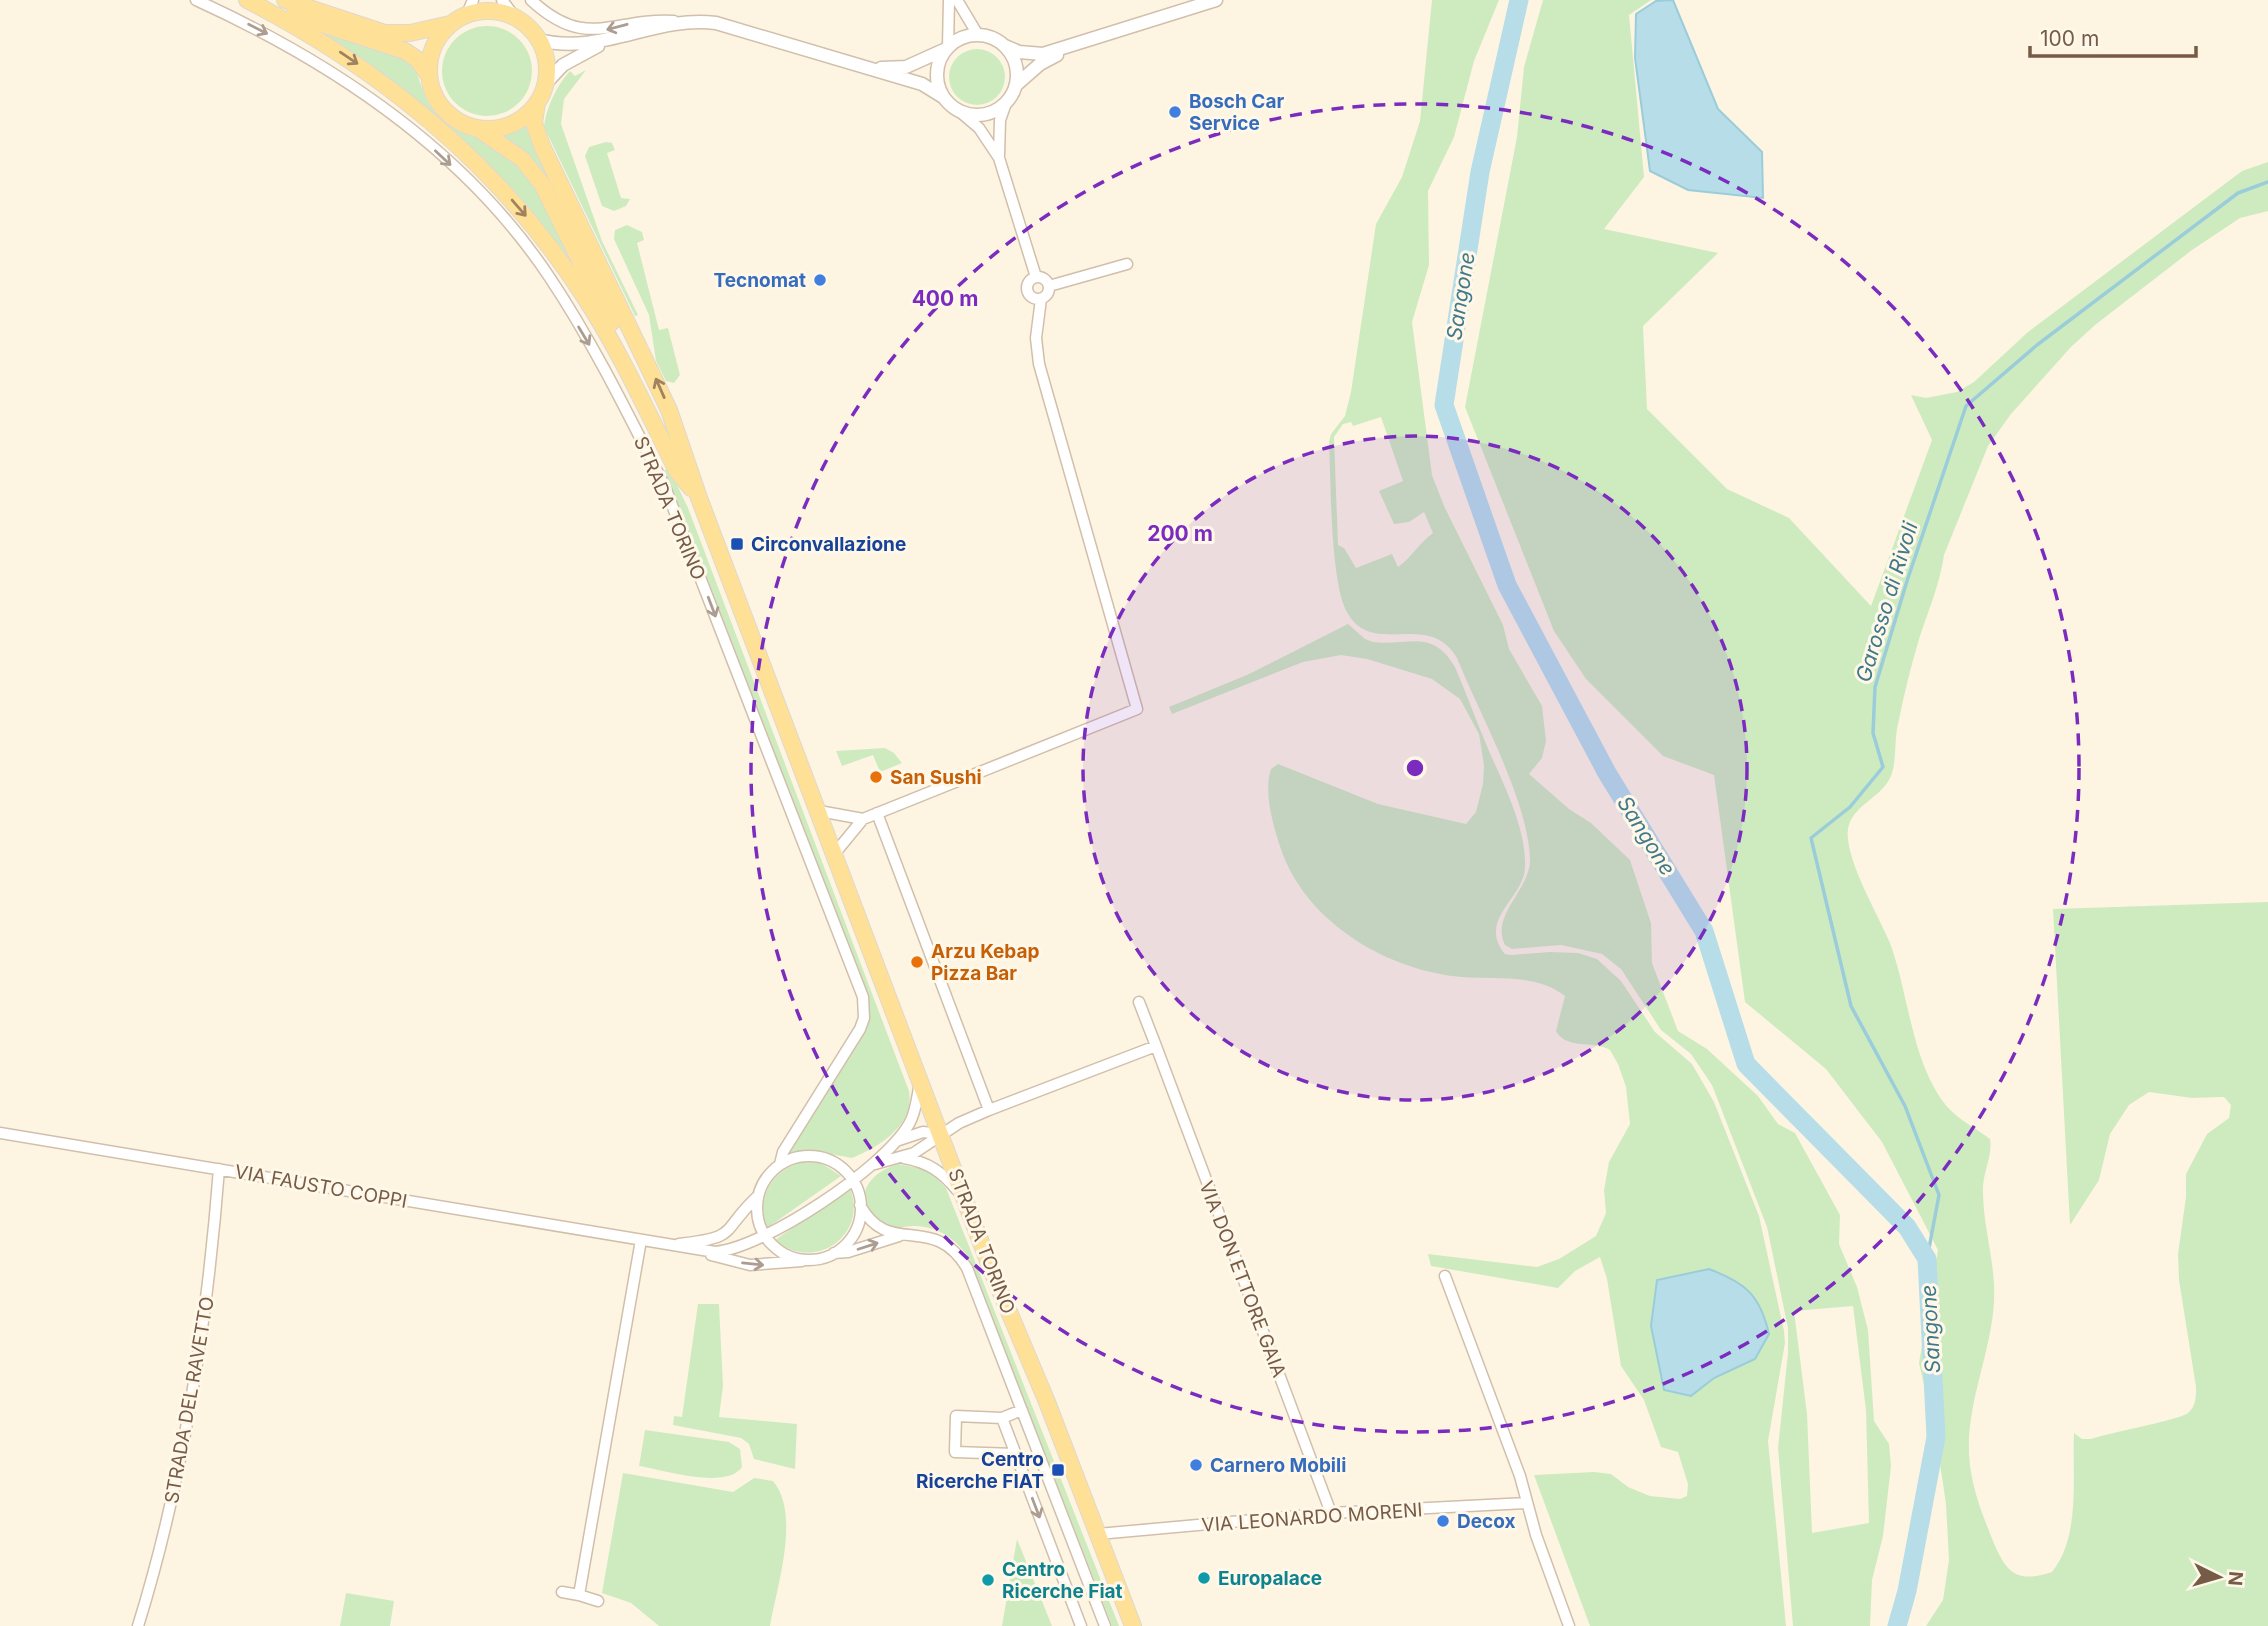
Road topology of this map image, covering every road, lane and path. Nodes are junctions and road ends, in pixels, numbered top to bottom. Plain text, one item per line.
1 (195, 0) edge
2 (249, 0) edge
3 (502, 0) edge
4 (531, 0) edge
5 (949, 0) edge
6 (957, 0) edge
7 (1216, 0) edge
8 (287, 1) edge
9 (470, 7) edge
10 (514, 16) junction
11 (684, 22) junction
12 (450, 24) junction
13 (978, 35) junction
14 (539, 40) junction
15 (608, 41) junction
16 (1001, 43) junction
17 (1079, 44) junction
18 (947, 48) junction
19 (869, 68) junction
20 (429, 76) junction
21 (545, 83) junction
22 (1015, 86) junction
23 (943, 97) junction
24 (537, 103) junction
25 (1006, 103) junction
26 (959, 111) junction
27 (477, 128) junction
28 (999, 158) junction
29 (1128, 264) dead end
30 (1036, 277) junction
31 (1049, 286) junction
32 (1041, 299) junction
33 (699, 498) junction
34 (819, 811) junction
35 (877, 813) junction
36 (863, 819) junction
37 (835, 853) junction
38 (1139, 1002) dead end
39 (1156, 1045) junction
40 (921, 1082) junction
41 (989, 1110) junction
42 (0, 1133) edge
43 (940, 1134) junction
44 (896, 1141) junction
45 (901, 1157) junction
46 (780, 1164) junction
47 (874, 1165) junction
48 (219, 1169) junction
49 (852, 1180) junction
50 (758, 1196) junction
51 (966, 1201) junction
52 (860, 1205) junction
53 (902, 1235) junction
54 (765, 1237) junction
55 (641, 1240) junction
56 (668, 1245) junction
57 (699, 1251) junction
58 (834, 1253) junction
59 (809, 1260) junction
60 (1445, 1276) dead end
61 (1022, 1410) junction
62 (1003, 1418) junction
63 (1016, 1454) junction
64 (1041, 1461) junction
65 (1021, 1468) junction
66 (1527, 1503) junction
67 (1331, 1513) junction
68 (1098, 1534) junction
69 (562, 1592) dead end
70 (579, 1595) junction
71 (597, 1601) dead end
72 (138, 1626) edge
73 (1081, 1626) edge
74 (1105, 1626) edge
75 (1133, 1626) edge
76 (1569, 1626) edge

1 -> 46 street, STRADA TORINO
2 - 20 main road
2 -> 33 main road
3 - 10 street
11 -> 4 street
5 - 18 street
6 - 13 street
7 - 17 street
8 - 12 main road
9 - 10 main road
9 - 12 main road
10 - 14 main road
11 - 15 street
11 - 19 street
12 - 20 main road
13 - 16 street
13 - 18 street
14 - 15 street
14 - 21 main road
15 - 21 street
16 - 17 street
16 - 22 street
17 - 22 street
18 - 19 street
18 - 23 street
19 - 23 street
20 - 27 main road
21 - 24 main road
22 - 25 street
23 - 26 street
24 - 27 main road
33 -> 24 main road, STRADA TORINO
25 - 26 street
25 - 28 street
26 - 28 street
27 - 33 main road, STRADA TORINO
28 - 30 street
29 - 31 street
30 - 31 street
30 - 32 street
31 - 32 street
32 - 35 street
33 - 34 main road, STRADA TORINO
34 - 36 street
34 - 37 main road, STRADA TORINO
35 - 36 street
35 - 41 street
36 - 37 street
37 - 40 main road, STRADA TORINO
38 - 39 street, VIA DON ETTORE GAIA
39 - 41 street
39 - 67 street, VIA DON ETTORE GAIA
40 - 43 main road, STRADA TORINO
40 - 44 street, VIA FAUSTO COPPI
41 - 43 street
42 - 48 street, VIA FAUSTO COPPI
43 - 44 street
43 - 45 street, VIA FAUSTO COPPI
43 - 51 main road, STRADA TORINO
44 - 47 street, VIA FAUSTO COPPI
45 - 47 street, VIA FAUSTO COPPI
45 - 51 street
46 - 49 street
46 - 50 street
47 - 49 street, VIA FAUSTO COPPI
48 - 55 street, VIA FAUSTO COPPI
48 - 72 street, STRADA DEL RAVETTO
49 - 52 street
49 - 54 street, VIA FAUSTO COPPI
50 - 54 street
50 - 56 street
51 - 68 main road, STRADA TORINO
52 - 53 street
52 - 58 street
58 -> 53 street, VIA FAUSTO COPPI
53 - 61 street, STRADA TORINO
54 - 57 street, VIA FAUSTO COPPI
54 - 59 street
55 - 56 street, VIA FAUSTO COPPI
55 - 70 street
56 - 57 street, VIA FAUSTO COPPI
57 -> 59 street, VIA FAUSTO COPPI
58 - 59 street, VIA FAUSTO COPPI
60 - 66 street
61 - 62 street
61 - 64 street, STRADA TORINO
62 - 63 street
62 - 63 street
63 - 65 street
64 - 65 street
64 - 74 street, STRADA TORINO
65 -> 73 street
66 - 67 street, VIA LEONARDO MORENI
66 - 76 street
67 - 68 street, VIA LEONARDO MORENI
68 - 75 main road, STRADA TORINO
69 - 70 street
70 - 71 street

